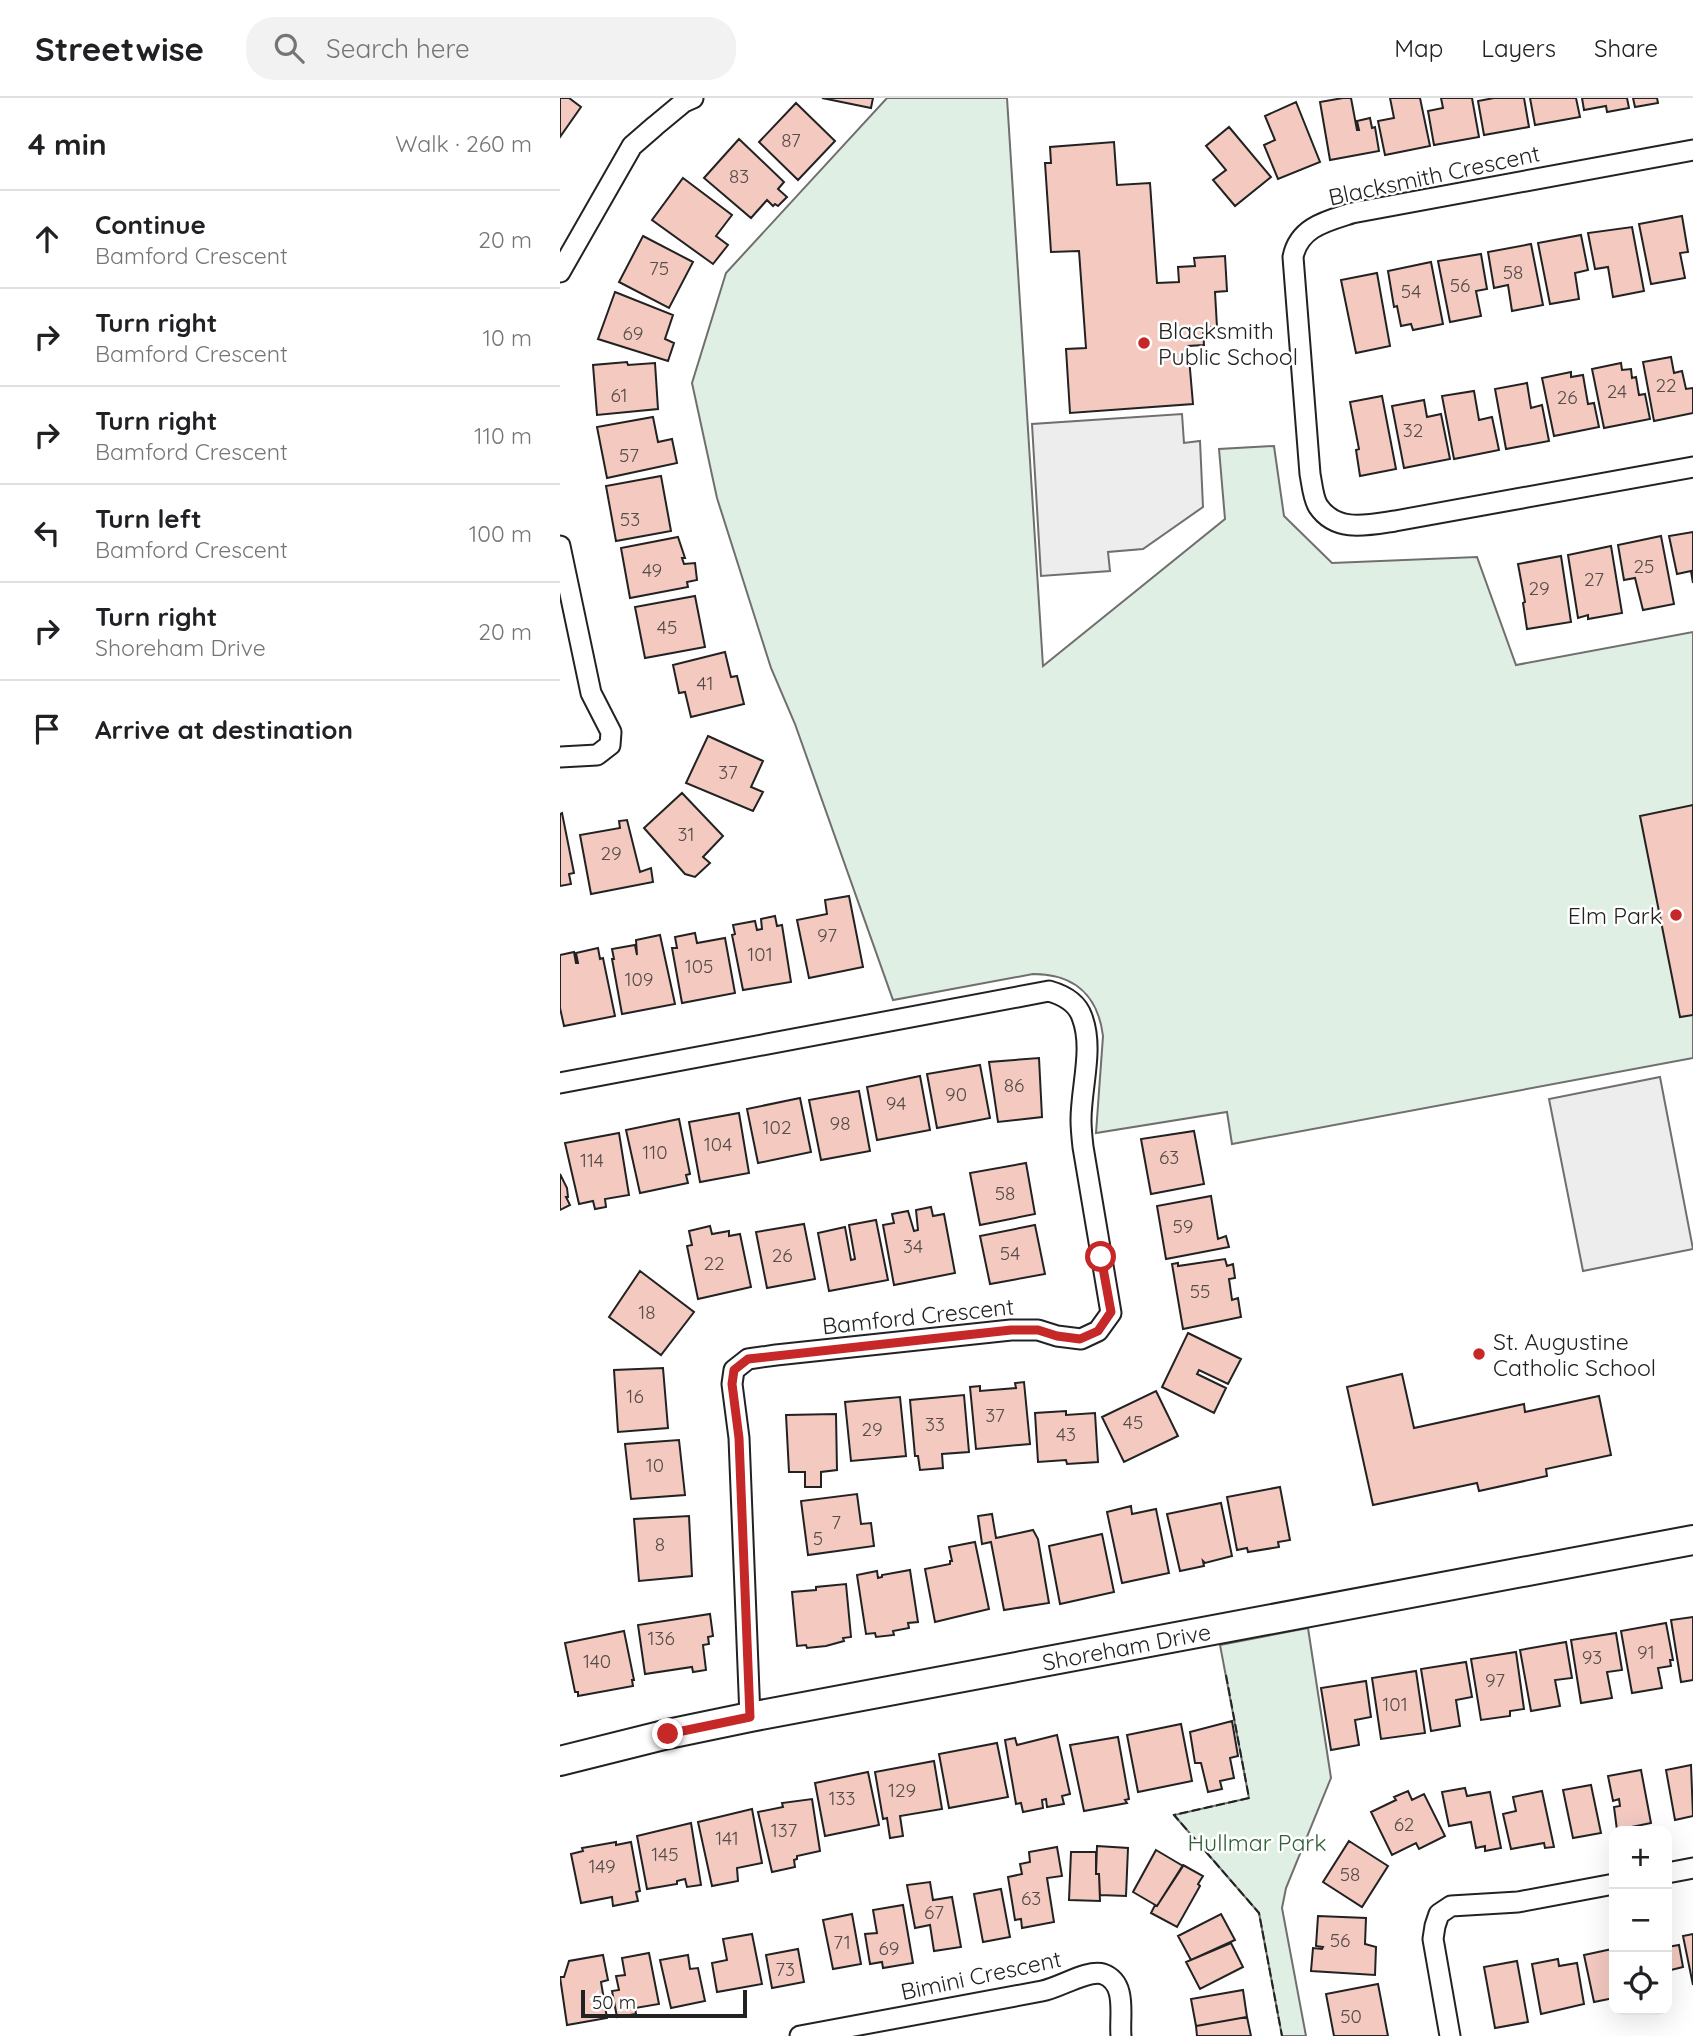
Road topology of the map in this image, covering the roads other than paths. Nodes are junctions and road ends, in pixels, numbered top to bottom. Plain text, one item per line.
1 (694, 98) edge
2 (1693, 150) edge
3 (560, 272) edge
4 (1693, 467) edge
5 (560, 546) edge
6 (560, 757) edge
7 (560, 1083) edge
8 (1693, 1540) edge
9 (750, 1717) junction
10 (560, 1761) edge
11 (1693, 1868) edge
12 (1672, 1872) edge
13 (1609, 1885) edge
14 (800, 2036) edge
15 (1121, 2036) edge
16 (1450, 2036) edge

1 - 3 street
2 - 4 street, Blacksmith Crescent
5 - 6 street
7 - 9 street, Bamford Crescent
8 - 9 street, Shoreham Drive
9 - 10 street, Shoreham Drive
11 - 12 street
13 - 16 street
14 - 15 street, Bimini Crescent

